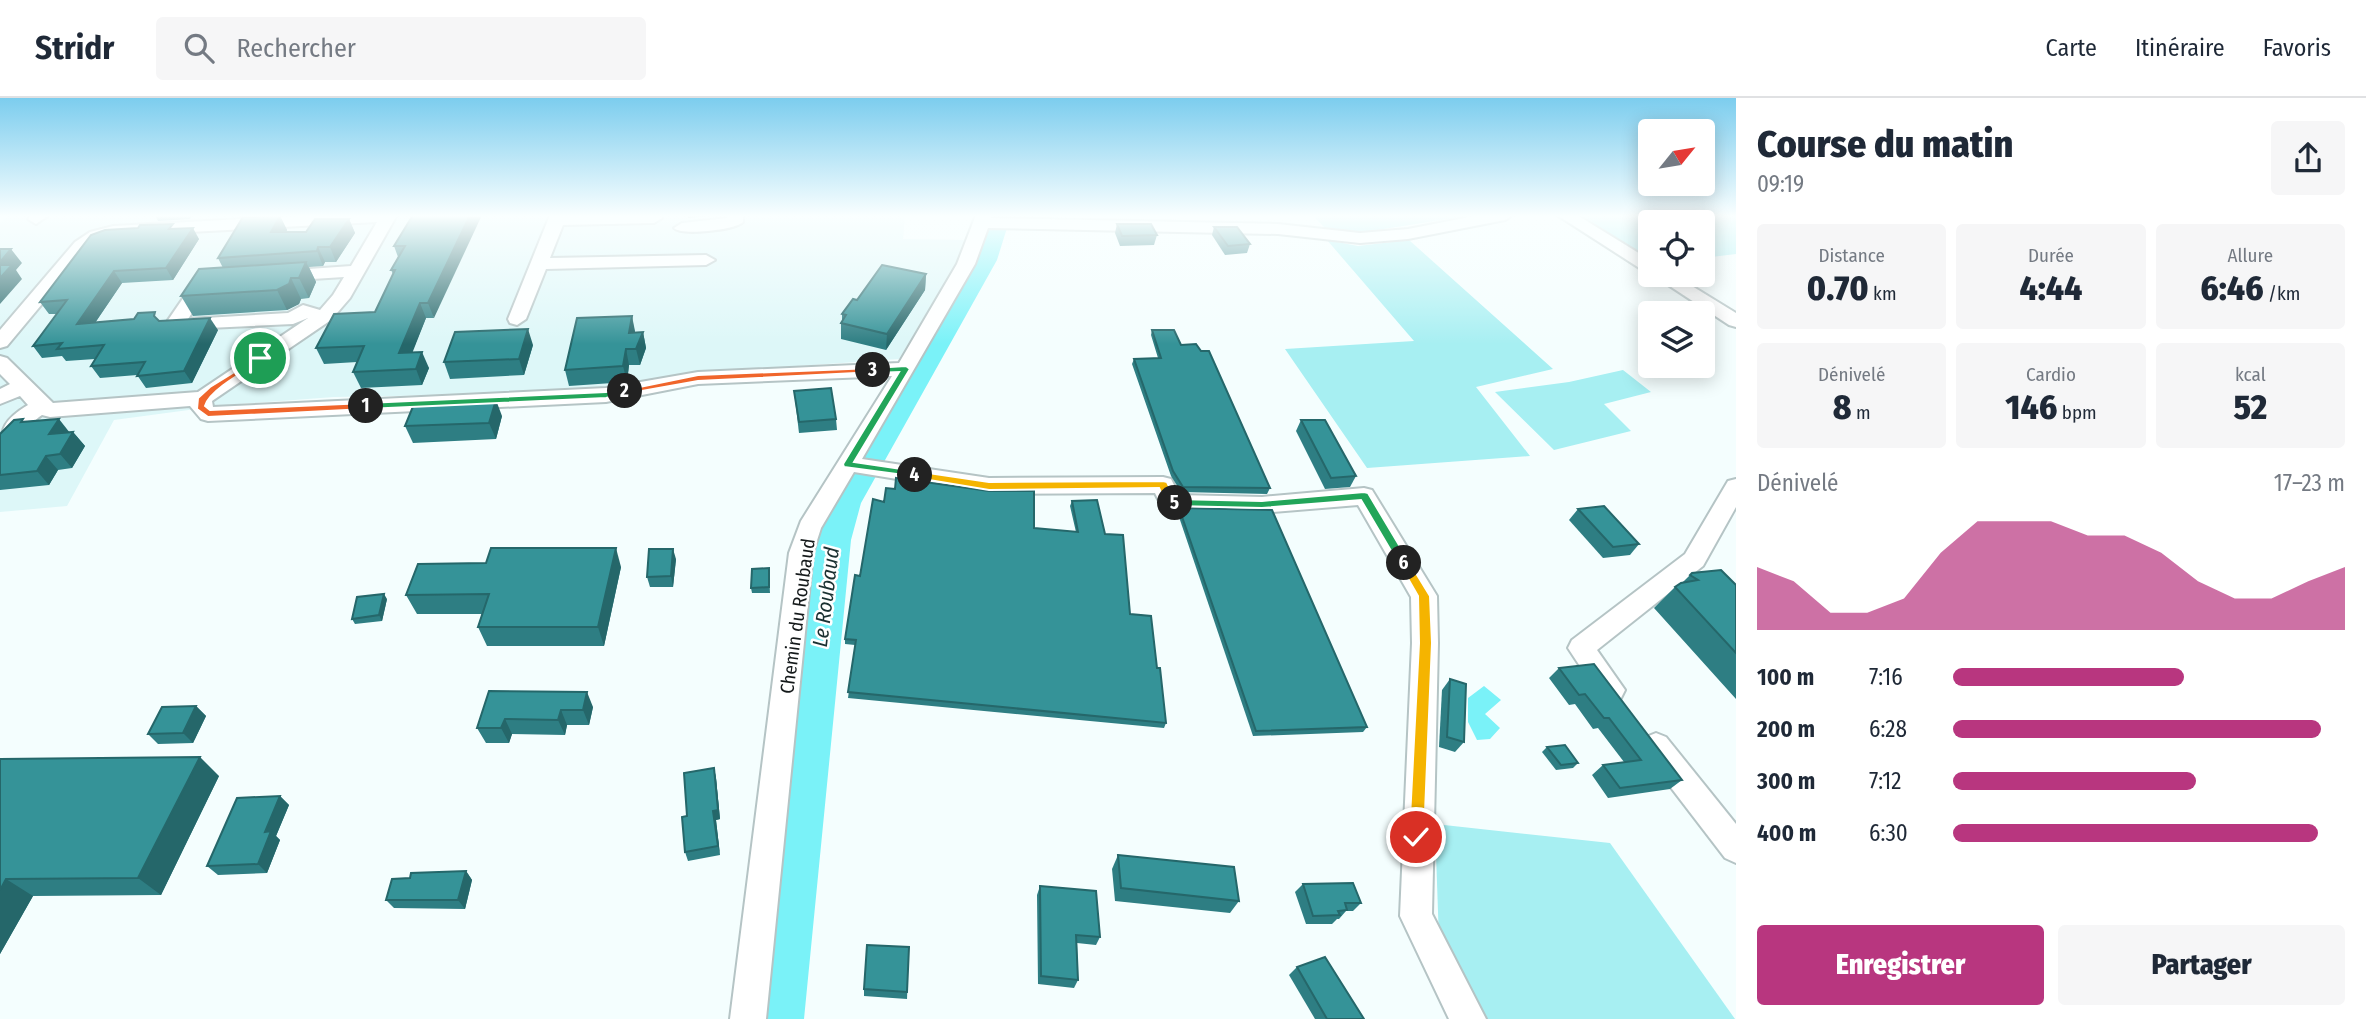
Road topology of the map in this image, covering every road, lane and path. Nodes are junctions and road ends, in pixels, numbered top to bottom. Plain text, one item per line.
1 (71, 258) edge
2 (365, 258) edge
3 (541, 258) edge
4 (968, 258) edge
5 (706, 260) dead end
6 (539, 264) junction
7 (358, 271) junction
8 (267, 277) edge
9 (228, 280) edge
10 (1681, 287) edge
11 (324, 316) junction
12 (517, 319) dead end
13 (1736, 321) edge
14 (2, 337) edge
15 (0, 362) edge
16 (906, 369) junction
17 (23, 386) junction
18 (0, 397) edge
19 (202, 398) junction
20 (41, 406) junction
21 (0, 447) edge
22 (848, 464) junction
23 (1736, 487) edge
24 (1694, 560) junction
25 (1713, 580) edge
26 (1736, 848) edge
27 (748, 1019) edge
28 (1468, 1019) edge

1 - 14 street
2 - 7 street
3 - 6 street
4 - 16 street, Chemin du Roubaud
5 - 6 street
6 - 12 street
7 - 8 street
7 - 11 street
9 - 11 street
10 - 13 street
11 - 19 street
15 - 17 street
16 - 19 street
16 - 22 street, Chemin du Roubaud
17 - 18 street
17 - 20 street
19 - 20 street
20 - 21 street
22 - 27 street, Chemin du Roubaud
22 - 28 street
23 - 24 street
24 - 25 street
24 - 26 street

